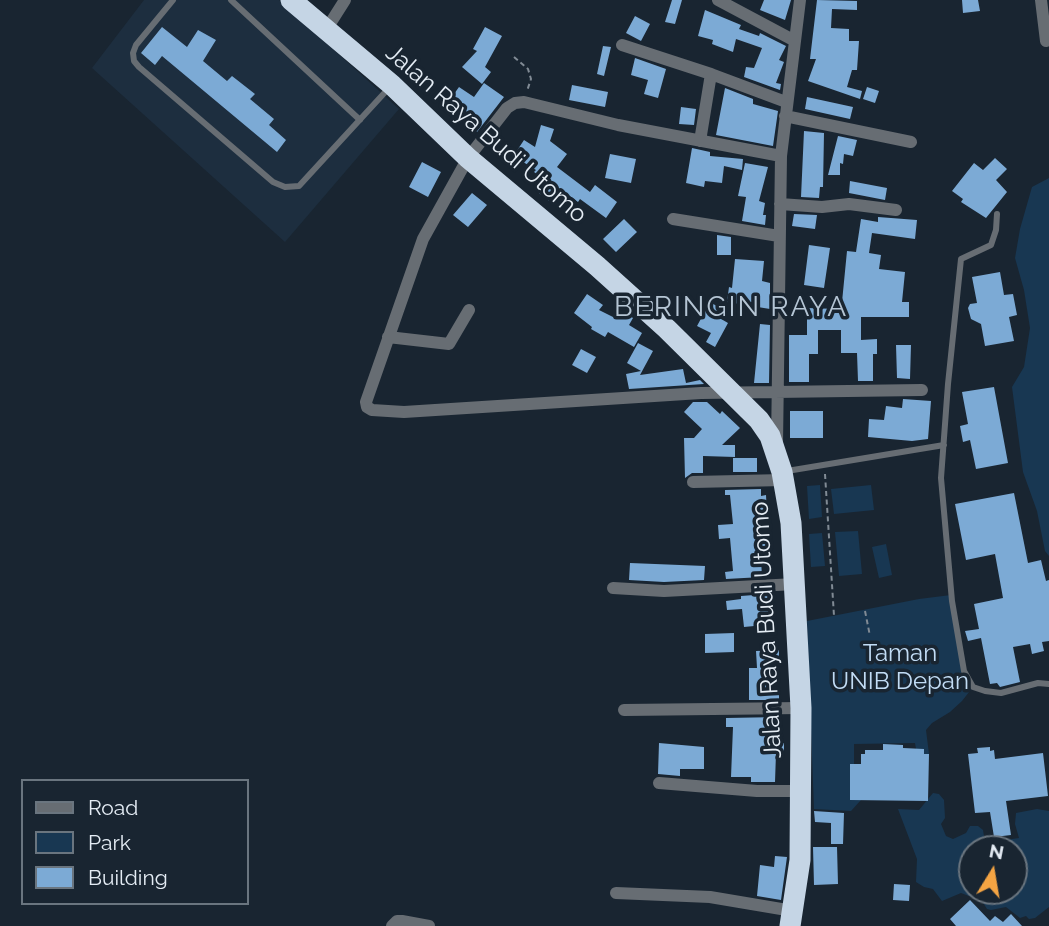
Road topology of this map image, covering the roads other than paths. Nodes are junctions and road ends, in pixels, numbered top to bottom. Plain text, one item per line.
1 (173, 0) edge
2 (231, 0) edge
3 (291, 0) edge
4 (345, 0) edge
5 (718, 0) edge
6 (800, 0) edge
7 (1041, 0) edge
8 (326, 30) junction
9 (795, 41) junction
10 (1046, 41) dead end
11 (622, 45) dead end
12 (711, 74) junction
13 (392, 85) junction
14 (786, 102) junction
15 (785, 116) junction
16 (359, 120) junction
17 (700, 141) junction
18 (911, 142) dead end
19 (781, 156) junction
20 (468, 158) junction
21 (780, 204) junction
22 (896, 210) dead end
23 (997, 214) dead end
24 (673, 219) dead end
25 (779, 236) junction
26 (469, 310) dead end
27 (388, 337) junction
28 (922, 390) dead end
29 (778, 392) junction
30 (731, 393) junction
31 (944, 444) junction
32 (776, 451) junction
33 (783, 476) junction
34 (693, 482) dead end
35 (795, 584) junction
36 (612, 588) dead end
37 (1049, 684) edge
38 (801, 708) junction
39 (624, 710) dead end
40 (659, 783) dead end
41 (802, 791) junction
42 (617, 893) dead end
43 (792, 918) edge
44 (392, 926) edge
45 (429, 926) edge

1 - 16 lane
2 - 16 lane
3 - 8 highway, Jalan Raya Budi Utomo
4 - 8 street
5 - 9 street
6 - 9 street
7 - 10 street
8 - 13 highway, Jalan Raya Budi Utomo
9 - 14 street
11 - 12 street
12 - 14 street
12 - 17 street
13 - 16 lane
13 - 20 highway, Jalan Raya Budi Utomo
14 - 15 street
15 - 18 street
15 - 19 street
17 - 19 street
17 - 20 street
19 - 21 street
20 - 27 street
20 - 30 highway, Jalan Raya Budi Utomo
21 - 22 street
21 - 25 street
23 - 31 lane
24 - 25 street
25 - 29 street
26 - 27 street
27 - 30 street
28 - 29 street
29 - 30 street
29 - 32 street
30 - 32 highway, Jalan Raya Budi Utomo
31 - 33 lane
31 - 37 lane
32 - 33 highway, Jalan Raya Budi Utomo
33 - 34 street
33 - 35 highway, Jalan Raya Budi Utomo
35 - 36 street
35 - 38 highway, Jalan Raya Budi Utomo
38 - 39 street
38 - 41 highway, Jalan Raya Budi Utomo
40 - 41 street
41 - 43 highway, Jalan Raya Budi Utomo
42 - 43 street
44 - 45 street

